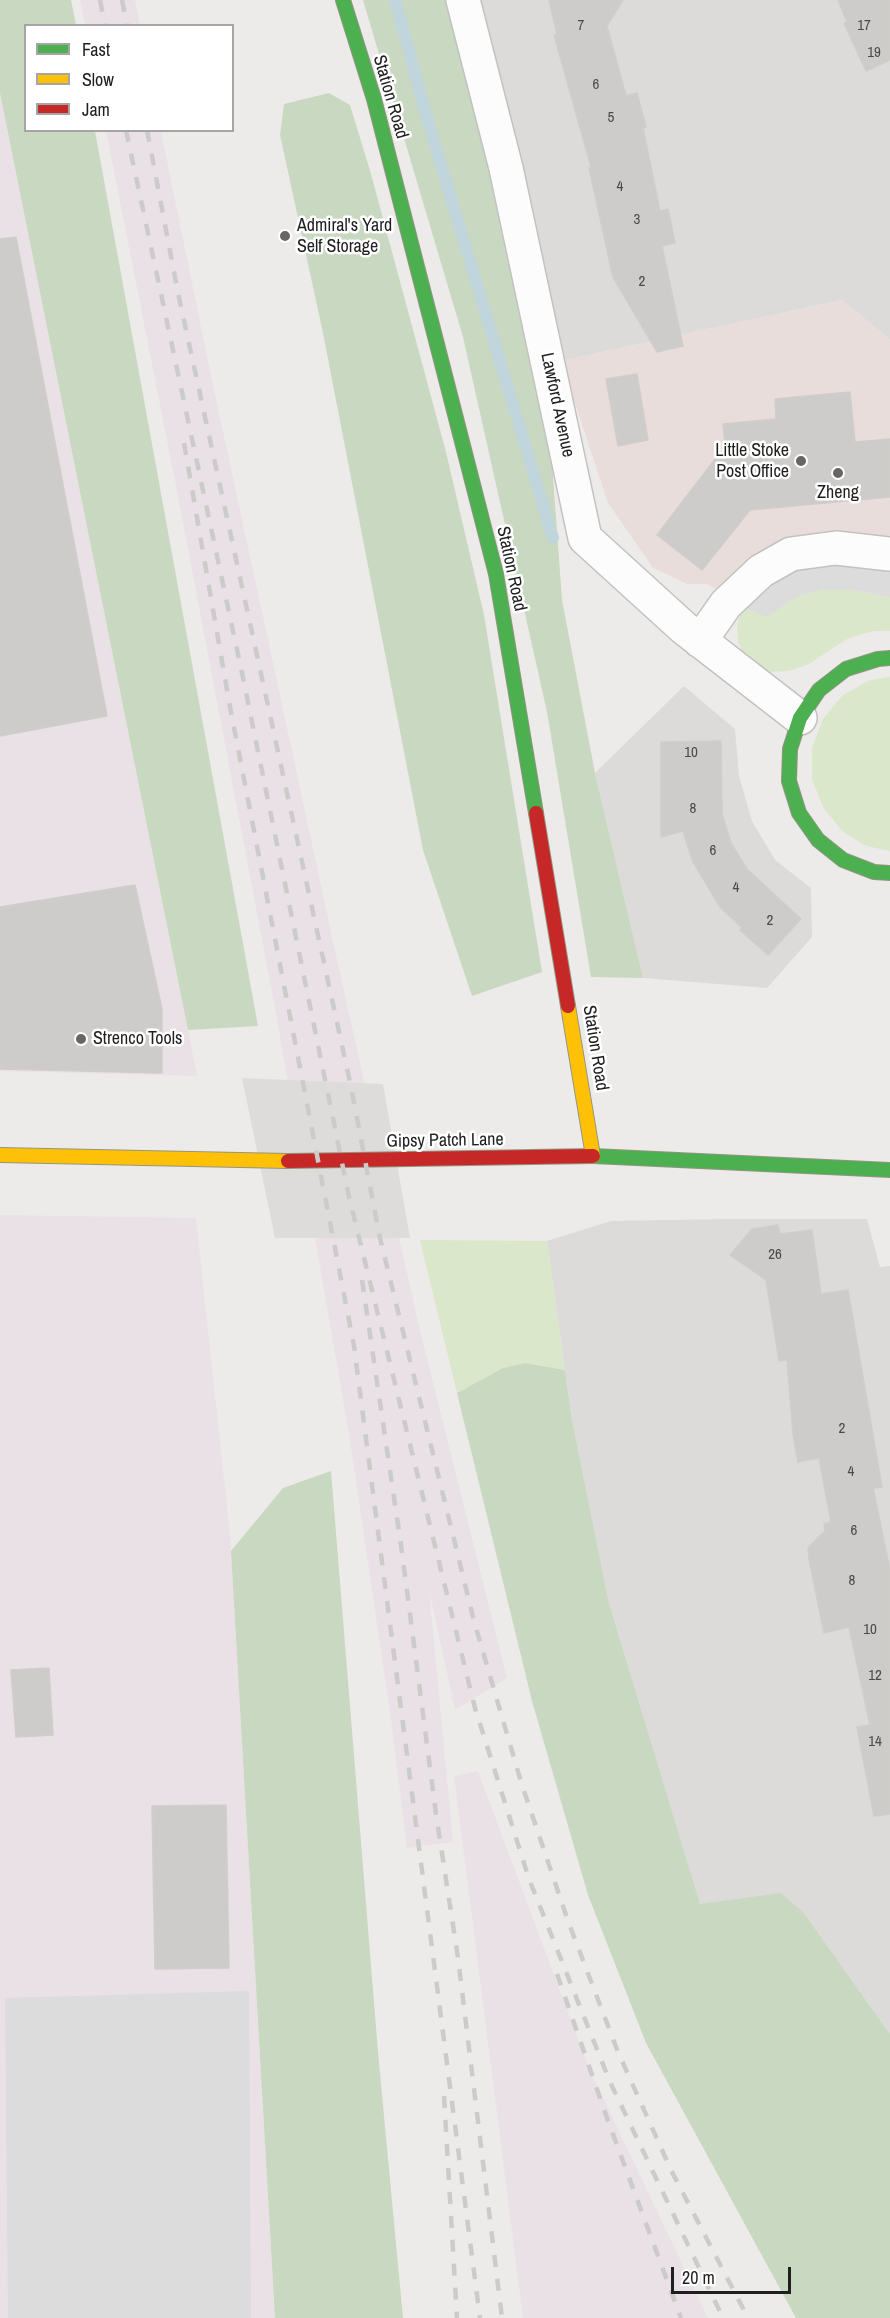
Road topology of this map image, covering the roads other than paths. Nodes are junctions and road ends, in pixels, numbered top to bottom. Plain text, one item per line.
1 (343, 0) edge
2 (463, 0) edge
3 (890, 554) edge
4 (700, 641) junction
5 (890, 658) edge
6 (800, 718) junction
7 (890, 873) edge
8 (0, 1155) edge
9 (593, 1156) junction
10 (890, 1170) edge

1 - 9 street, Station Road
2 - 4 street, Lawford Avenue
3 - 4 street
4 - 6 street, Lawford Avenue
5 - 6 street
6 - 7 street
8 - 9 street, Gipsy Patch Lane
9 - 10 street, Gipsy Patch Lane

